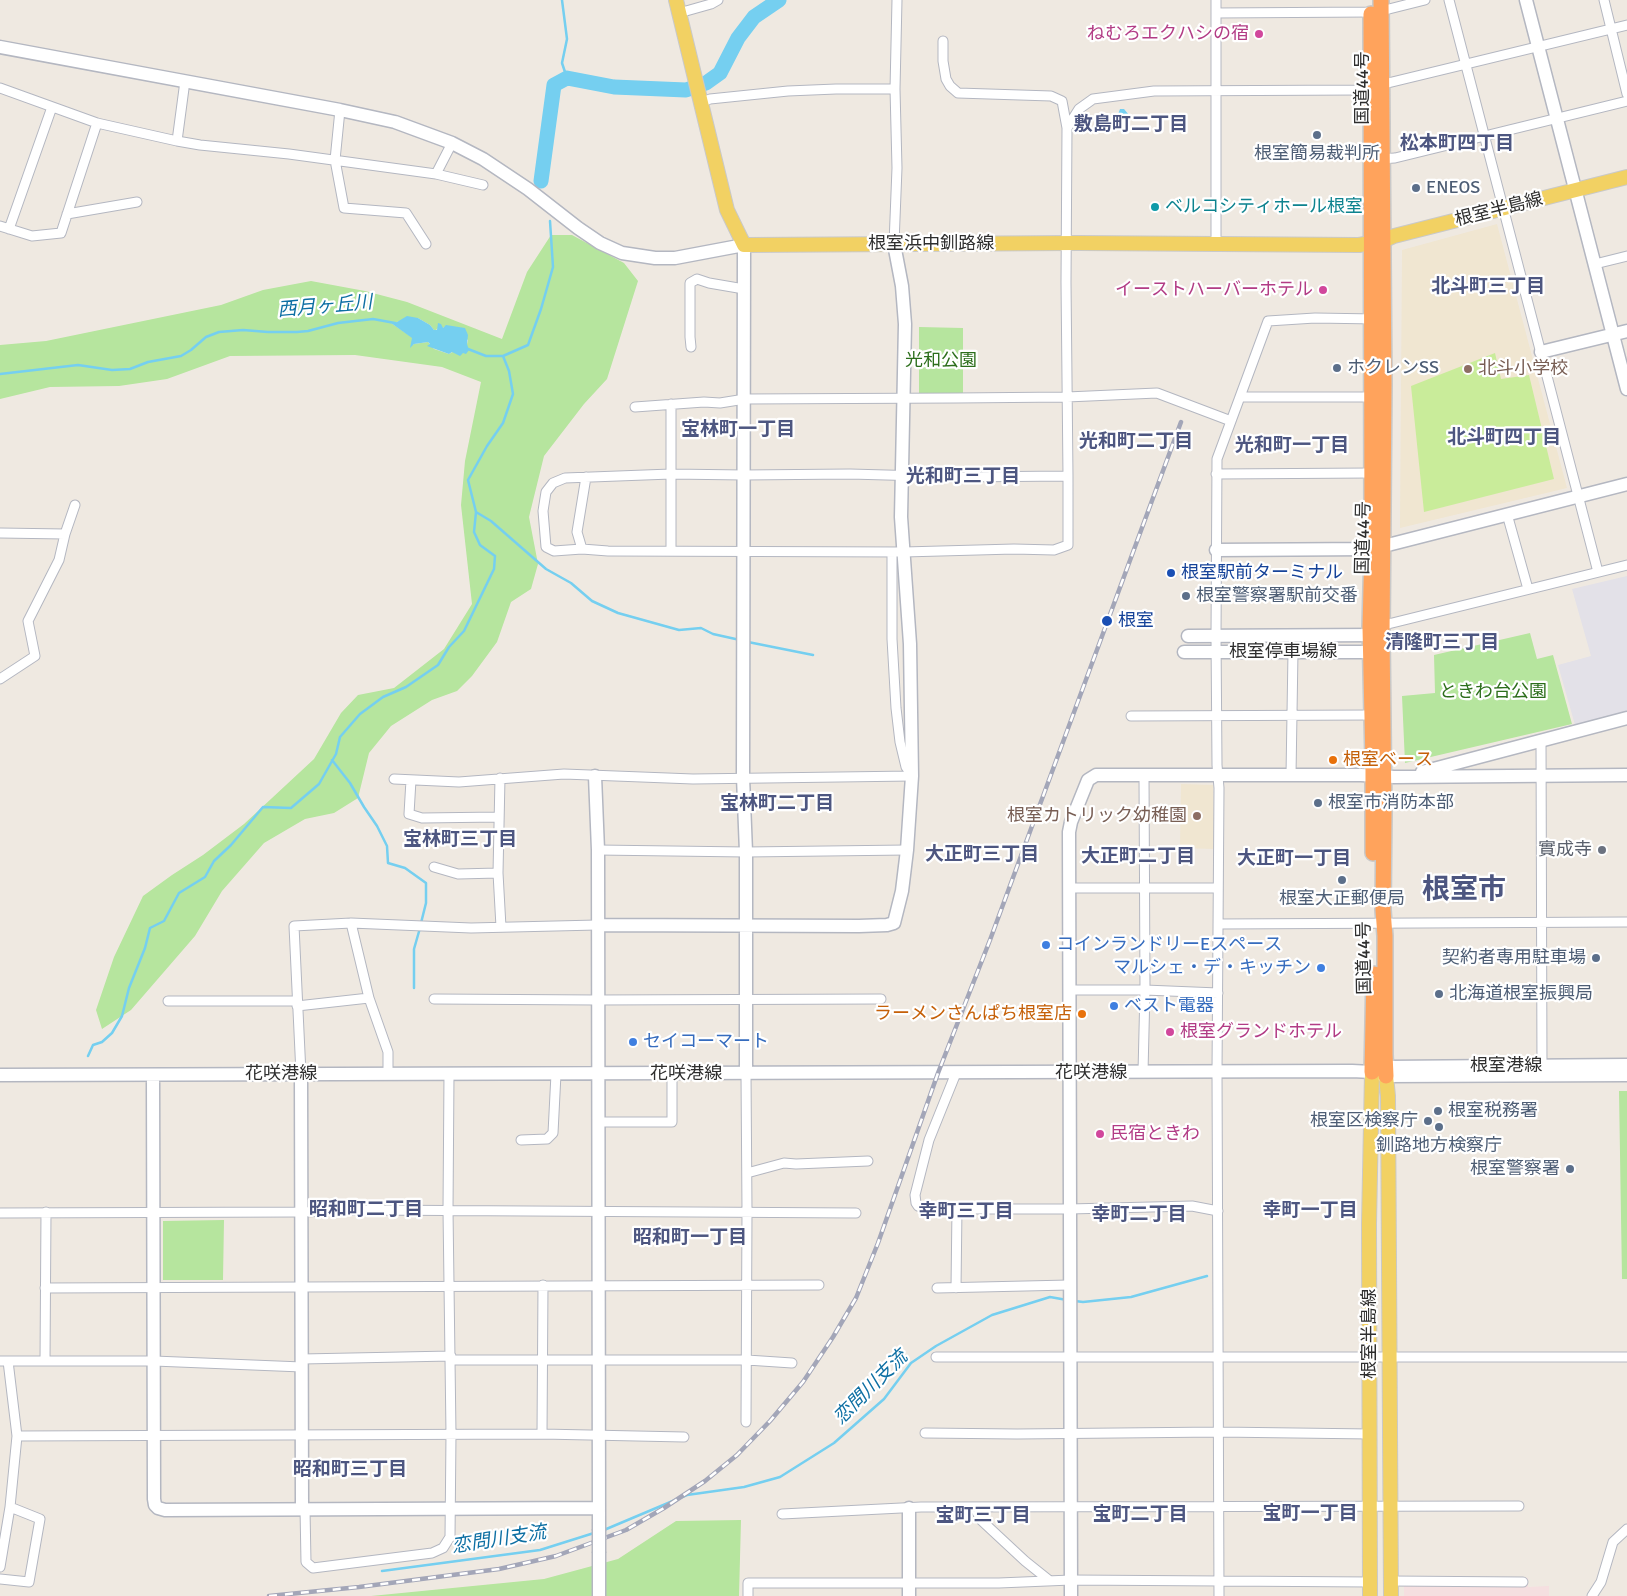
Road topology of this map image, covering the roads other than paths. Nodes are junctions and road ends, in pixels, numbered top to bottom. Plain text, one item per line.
1 (718, 0) edge
2 (897, 0) edge
3 (1216, 0) edge
4 (1425, 0) edge
5 (1449, 0) edge
6 (1526, 0) edge
7 (1604, 0) edge
8 (677, 6) edge
9 (1376, 6) edge
10 (1216, 13) junction
11 (1627, 25) edge
12 (1612, 28) junction
13 (943, 41) dead end
14 (1539, 46) junction
15 (0, 47) edge
16 (1466, 65) junction
17 (185, 81) junction
18 (1376, 87) junction
19 (0, 88) edge
20 (895, 89) junction
21 (1215, 90) junction
22 (698, 92) junction
23 (1627, 94) edge
24 (1627, 101) edge
25 (52, 107) junction
26 (340, 110) junction
27 (1556, 118) junction
28 (97, 124) junction
29 (1066, 128) junction
30 (1484, 136) junction
31 (177, 141) junction
32 (452, 143) junction
33 (1377, 158) junction
34 (335, 160) junction
35 (436, 174) junction
36 (1627, 178) edge
37 (483, 184) dead end
38 (1576, 190) junction
39 (137, 202) dead end
40 (1503, 209) junction
41 (67, 214) junction
42 (4, 227) edge
43 (1377, 242) junction
44 (1066, 243) junction
45 (1216, 243) junction
46 (426, 244) dead end
47 (894, 244) junction
48 (744, 245) junction
49 (1627, 256) edge
50 (1594, 264) junction
51 (744, 289) junction
52 (1377, 319) junction
53 (1627, 331) edge
54 (1613, 334) junction
55 (691, 347) dead end
56 (1540, 352) junction
57 (1627, 389) edge
58 (904, 397) junction
59 (1067, 397) junction
60 (1240, 397) junction
61 (1372, 397) junction
62 (745, 398) junction
63 (670, 404) junction
64 (634, 407) dead end
65 (1231, 421) junction
66 (1372, 473) junction
67 (671, 474) junction
68 (1216, 474) junction
69 (744, 475) junction
70 (902, 475) junction
71 (1068, 476) junction
72 (586, 477) junction
73 (1627, 484) edge
74 (1579, 495) junction
75 (75, 505) dead end
76 (1507, 514) junction
77 (65, 534) junction
78 (1, 536) edge
79 (1378, 547) junction
80 (582, 549) junction
81 (1216, 550) junction
82 (671, 551) junction
83 (744, 552) junction
84 (898, 552) junction
85 (1627, 565) edge
86 (1598, 572) junction
87 (1528, 589) junction
88 (1376, 631) junction
89 (1188, 636) dead end
90 (1216, 636) junction
91 (1216, 651) junction
92 (1184, 652) dead end
93 (1293, 652) junction
94 (1376, 652) junction
95 (0, 679) edge
96 (1372, 715) junction
97 (1131, 716) dead end
98 (1217, 716) junction
99 (1292, 716) junction
100 (1627, 718) edge
101 (1541, 740) junction
102 (1627, 774) edge
103 (1144, 775) junction
104 (1218, 775) junction
105 (1291, 775) junction
106 (596, 776) junction
107 (912, 776) junction
108 (1542, 776) junction
109 (743, 777) junction
110 (1379, 777) junction
111 (1402, 777) junction
112 (500, 778) junction
113 (394, 779) dead end
114 (411, 780) junction
115 (499, 817) junction
116 (598, 850) junction
117 (907, 850) junction
118 (746, 852) junction
119 (434, 867) dead end
120 (498, 873) junction
121 (1069, 888) junction
122 (1144, 888) junction
123 (1218, 888) junction
124 (1541, 922) junction
125 (1627, 922) edge
126 (1378, 923) junction
127 (351, 924) junction
128 (1218, 924) junction
129 (597, 925) junction
130 (746, 926) junction
131 (501, 927) junction
132 (1069, 990) junction
133 (1145, 990) junction
134 (1218, 993) junction
135 (369, 998) junction
136 (434, 999) dead end
137 (746, 999) junction
138 (881, 999) dead end
139 (597, 1000) junction
140 (168, 1001) dead end
141 (297, 1004) junction
142 (1627, 1065) edge
143 (1542, 1070) junction
144 (1143, 1072) junction
145 (1217, 1072) junction
146 (1382, 1072) junction
147 (956, 1073) junction
148 (1070, 1073) junction
149 (301, 1074) junction
150 (388, 1074) junction
151 (449, 1074) junction
152 (556, 1074) junction
153 (598, 1074) junction
154 (672, 1074) junction
155 (746, 1074) junction
156 (0, 1075) edge
157 (153, 1075) junction
158 (1627, 1076) edge
159 (598, 1122) junction
160 (521, 1140) dead end
161 (868, 1161) dead end
162 (747, 1172) junction
163 (956, 1208) junction
164 (1069, 1209) junction
165 (448, 1210) junction
166 (598, 1211) junction
167 (747, 1211) junction
168 (1218, 1211) junction
169 (0, 1212) edge
170 (46, 1212) junction
171 (153, 1212) junction
172 (300, 1212) junction
173 (856, 1213) dead end
174 (747, 1284) junction
175 (543, 1285) junction
176 (819, 1285) dead end
177 (1070, 1285) junction
178 (302, 1286) junction
179 (451, 1286) junction
180 (598, 1286) junction
181 (153, 1287) junction
182 (45, 1288) junction
183 (937, 1288) dead end
184 (956, 1288) junction
185 (936, 1357) dead end
186 (1071, 1357) junction
187 (1219, 1357) junction
188 (1370, 1357) junction
189 (1627, 1357) edge
190 (451, 1358) junction
191 (1389, 1358) junction
192 (542, 1360) junction
193 (599, 1360) junction
194 (747, 1360) junction
195 (4, 1361) edge
196 (46, 1361) junction
197 (154, 1361) junction
198 (302, 1363) junction
199 (792, 1363) dead end
200 (746, 1422) dead end
201 (1219, 1432) junction
202 (925, 1433) dead end
203 (1070, 1433) junction
204 (302, 1434) junction
205 (451, 1434) junction
206 (542, 1434) junction
207 (1371, 1434) junction
208 (154, 1435) junction
209 (599, 1435) junction
210 (17, 1436) junction
211 (684, 1437) dead end
212 (1390, 1505) junction
213 (1071, 1506) junction
214 (1219, 1506) junction
215 (1371, 1506) junction
216 (1519, 1506) dead end
217 (10, 1507) junction
218 (974, 1507) junction
219 (599, 1508) junction
220 (909, 1508) junction
221 (303, 1509) junction
222 (451, 1509) junction
223 (782, 1514) dead end
224 (1627, 1529) edge
225 (0, 1568) edge
226 (0, 1579) edge
227 (1071, 1580) junction
228 (1219, 1580) junction
229 (1050, 1581) junction
230 (1391, 1581) junction
231 (909, 1582) junction
232 (1523, 1582) dead end
233 (1370, 1589) edge
234 (599, 1596) edge
235 (748, 1596) edge
236 (909, 1596) edge
237 (1071, 1596) edge
238 (1219, 1596) edge
239 (1391, 1596) edge
240 (1592, 1596) edge

1 - 8 street
2 - 20 street
3 - 10 street
4 - 9 street
5 - 16 street
6 - 14 street
7 - 12 street
8 - 22 main road
9 - 10 street
9 - 18 highway, 国道44号
10 - 21 street
11 - 12 street
12 - 14 street
12 - 23 street
13 - 29 street
14 - 16 street
14 - 27 street
15 - 17 street
16 - 18 street
16 - 30 street
17 - 26 street
17 - 31 street
18 - 21 street
18 - 33 highway, 国道44号
19 - 25 street
20 - 22 street
20 - 47 street
21 - 29 street
21 - 45 street
22 - 48 main road
24 - 27 street
25 - 28 street
25 - 42 street
26 - 32 street
26 - 34 street
27 - 30 street
27 - 38 street
28 - 31 street
28 - 41 street
29 - 44 street
30 - 33 street
30 - 40 street
31 - 34 street
32 - 35 street
32 - 48 street
33 - 43 highway, 国道44号
34 - 35 street
34 - 46 street
35 - 37 street
36 - 38 main road, 根室半島線
38 - 40 main road, 根室半島線
38 - 50 street
39 - 41 street
40 - 43 main road, 根室半島線
40 - 56 street
41 - 42 street
43 - 45 main road, 根室浜中釧路線
43 - 52 highway, 国道44号
44 - 45 main road, 根室浜中釧路線
44 - 47 main road, 根室浜中釧路線
44 - 59 street
47 - 48 main road, 根室浜中釧路線
47 - 58 street
48 - 51 street
49 - 50 street
50 - 54 street
51 - 55 street
51 - 62 street
52 - 60 street
52 - 61 highway, 国道44号
52 - 79 highway, 国道44号
53 - 54 street
54 - 56 street
54 - 57 street
56 - 74 street
58 - 59 street
58 - 62 street
58 - 70 street
59 - 65 street
59 - 71 street
60 - 61 street
60 - 65 street
61 - 66 highway, 国道44号
62 - 63 street
62 - 69 street
63 - 64 street
63 - 67 street
65 - 68 street
66 - 68 street
66 - 79 highway, 国道44号
67 - 69 street
67 - 72 street
67 - 82 street
68 - 81 street
69 - 70 street
69 - 83 street
70 - 71 street
70 - 84 street
71 - 84 street
72 - 80 street
72 - 80 street
73 - 74 street
74 - 76 street
74 - 86 street
75 - 77 street
76 - 79 street
76 - 87 street
77 - 78 street
77 - 95 street
79 - 81 street
79 - 88 highway, 国道44号
80 - 82 street
81 - 90 street
82 - 83 street
83 - 84 street
83 - 109 street
84 - 107 street
85 - 86 street
86 - 87 street
87 - 88 street
88 - 90 street, 根室停車場線
88 - 94 highway, 国道44号
89 - 90 street, 根室停車場線
90 - 91 street
91 - 92 street, 根室停車場線
91 - 93 street, 根室停車場線
91 - 98 street
93 - 94 street, 根室停車場線
93 - 99 street
94 - 96 highway, 国道44号
94 - 110 highway, 国道44号
96 - 99 street
96 - 110 highway, 国道44号
97 - 98 street
98 - 99 street
98 - 104 street
99 - 105 street
100 - 101 street
101 - 108 street
101 - 111 street
102 - 108 street
103 - 104 street
103 - 121 street
103 - 122 street
104 - 105 street
104 - 123 street
105 - 110 street
106 - 109 street
106 - 112 street
106 - 116 street
107 - 109 street
107 - 117 street
108 - 111 street
108 - 124 street
109 - 118 street
110 - 111 street
110 - 126 highway, 国道44号
112 - 114 street
112 - 115 street
113 - 114 street
114 - 115 street
115 - 120 street
116 - 118 street
116 - 129 street
117 - 118 street
117 - 130 street
118 - 130 street
119 - 120 street
120 - 131 street
121 - 122 street
121 - 132 street
122 - 123 street
122 - 133 street
123 - 128 street
124 - 125 street
124 - 126 street
124 - 143 street
126 - 128 street
126 - 146 highway, 国道44号
127 - 131 street
127 - 135 street
127 - 141 street
128 - 134 street
129 - 130 street
129 - 131 street
129 - 139 street
130 - 137 street
132 - 133 street
132 - 148 street
133 - 134 street
133 - 144 street
134 - 145 street
135 - 141 street
135 - 150 street
136 - 139 street
137 - 138 street
137 - 139 street
137 - 155 street
139 - 153 street
140 - 141 street
141 - 149 street
142 - 143 street, 根室港線
143 - 146 street, 根室港線
143 - 158 street, 根室港線
144 - 145 street, 花咲港線
144 - 148 street, 花咲港線
145 - 146 street, 花咲港線
145 - 168 street
146 - 188 main road, 根室半島線
146 - 191 main road, 根室半島線
147 - 148 street, 花咲港線
147 - 155 street, 花咲港線
147 - 163 street
148 - 164 street
149 - 150 street, 花咲港線
149 - 157 street, 花咲港線
149 - 172 street
150 - 151 street, 花咲港線
151 - 152 street, 花咲港線
151 - 165 street
152 - 153 street, 花咲港線
152 - 160 street
153 - 154 street, 花咲港線
153 - 159 street
154 - 155 street, 花咲港線
154 - 159 street
155 - 162 street
156 - 157 street, 花咲港線
157 - 171 street
159 - 166 street
161 - 162 street
162 - 167 street
163 - 164 street
163 - 184 street
164 - 168 street
164 - 177 street
165 - 166 street
165 - 172 street
165 - 179 street
166 - 167 street
166 - 180 street
167 - 173 street
167 - 174 street
168 - 187 street
169 - 170 street
170 - 171 street
170 - 182 street
171 - 172 street
171 - 181 street
172 - 178 street
174 - 176 street
174 - 180 street
174 - 194 street
175 - 179 street
175 - 180 street
175 - 192 street
177 - 184 street
177 - 186 street
178 - 179 street
178 - 181 street
178 - 198 street
179 - 190 street
180 - 193 street
181 - 182 street
181 - 197 street
182 - 196 street
183 - 184 street
185 - 186 street
186 - 187 street
186 - 203 street
187 - 188 street
187 - 201 street
188 - 191 street
188 - 207 main road, 根室半島線
189 - 191 street
190 - 192 street
190 - 198 street
190 - 205 street
191 - 212 main road, 根室半島線
192 - 193 street
192 - 206 street
193 - 194 street
193 - 209 street
194 - 199 street
194 - 200 street
195 - 196 street
195 - 210 street
196 - 197 street
197 - 198 street
197 - 208 street
198 - 204 street
201 - 203 street
201 - 207 street
201 - 214 street
202 - 203 street
203 - 213 street
204 - 205 street
204 - 208 street
204 - 221 street
205 - 206 street
205 - 222 street
206 - 209 street
207 - 215 main road, 根室半島線
208 - 210 street
208 - 221 street
209 - 211 street
209 - 219 street
210 - 217 street
212 - 215 street
212 - 216 street
212 - 230 main road, 根室半島線
213 - 214 street
213 - 218 street
213 - 227 street
214 - 215 street
214 - 228 street
215 - 233 main road, 根室半島線
217 - 225 street
217 - 226 street
218 - 220 street
218 - 229 street
219 - 222 street
219 - 234 street, bridge
220 - 223 street
220 - 231 street
221 - 222 street
221 - 222 street
224 - 240 street
227 - 228 street
227 - 229 street
227 - 237 street
228 - 233 street
228 - 238 street
229 - 231 street
230 - 232 street
230 - 239 main road, 根室半島線
231 - 235 street
231 - 236 street

